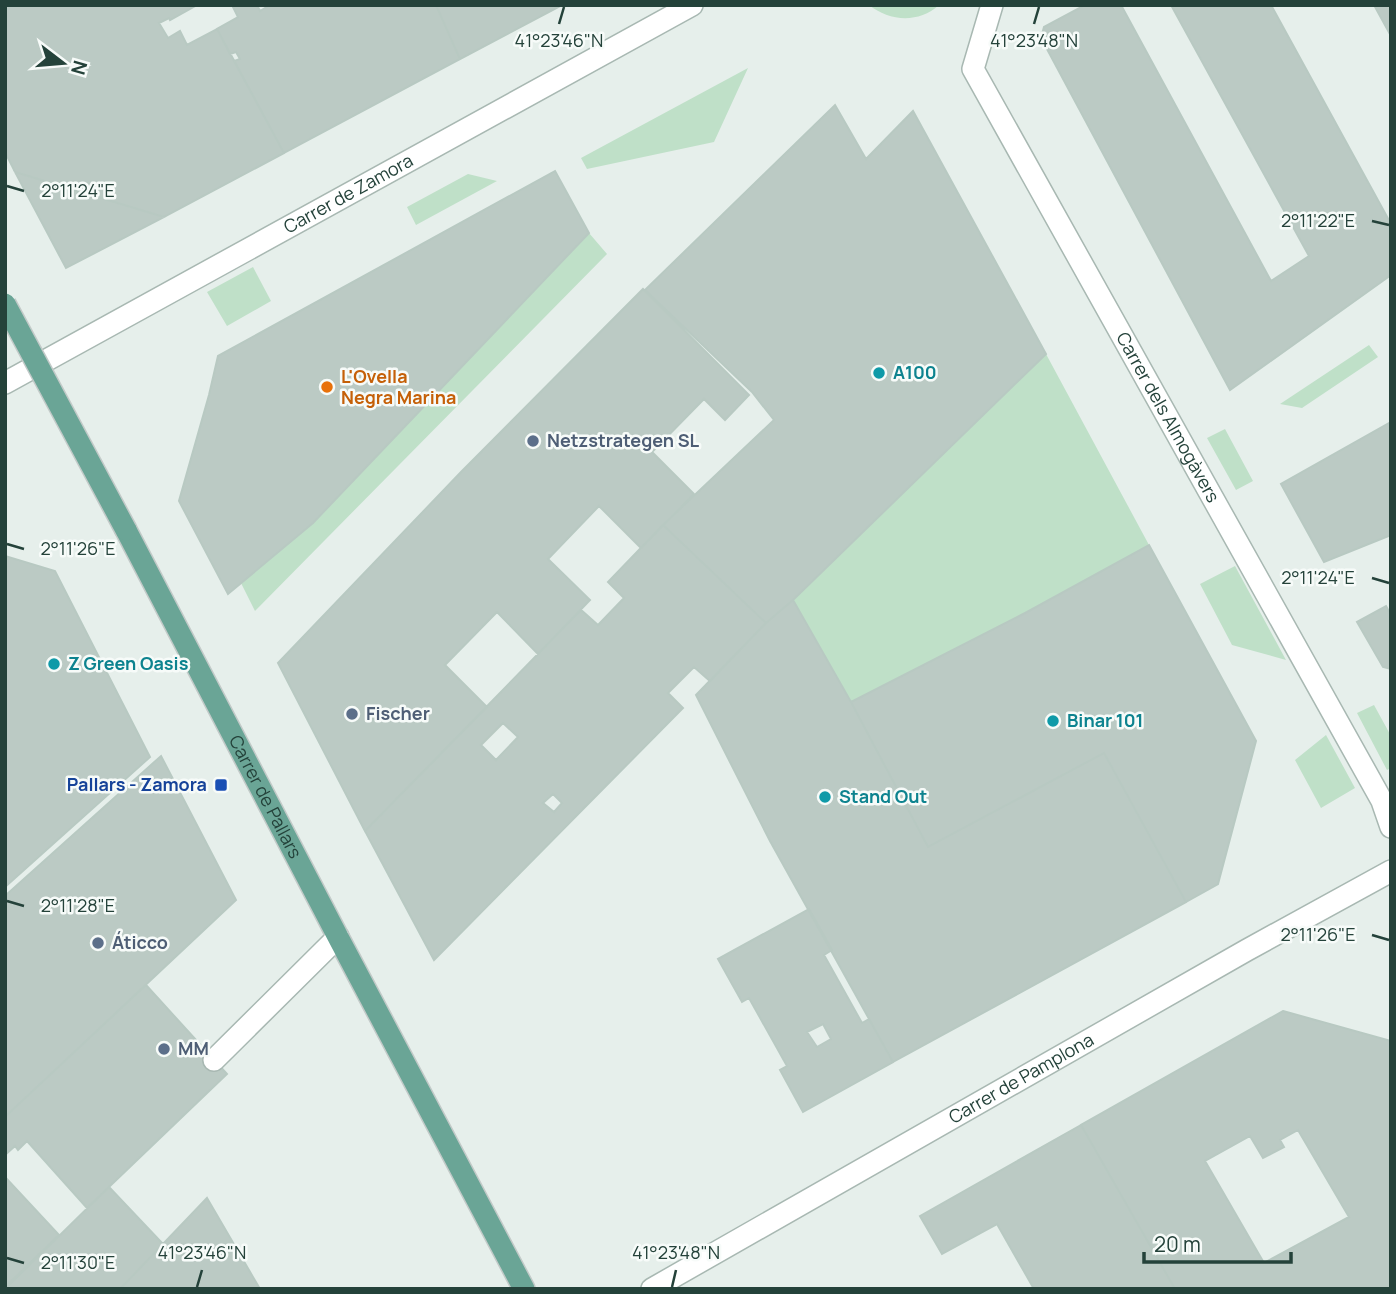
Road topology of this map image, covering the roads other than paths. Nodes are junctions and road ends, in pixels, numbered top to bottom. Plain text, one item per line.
1 (692, 5) edge
2 (992, 5) edge
3 (5, 304) edge
4 (5, 383) edge
5 (1391, 827) edge
6 (1391, 871) edge
7 (338, 937) junction
8 (214, 1060) dead end
9 (524, 1289) edge
10 (652, 1289) edge

1 - 4 street, Carrer de Zamora
2 - 5 street, Carrer dels Almogàvers
3 - 7 main road, Carrer de Pallars, bridge
6 - 10 street, Carrer de Pamplona
7 - 8 street
7 - 9 main road, Carrer de Pallars

